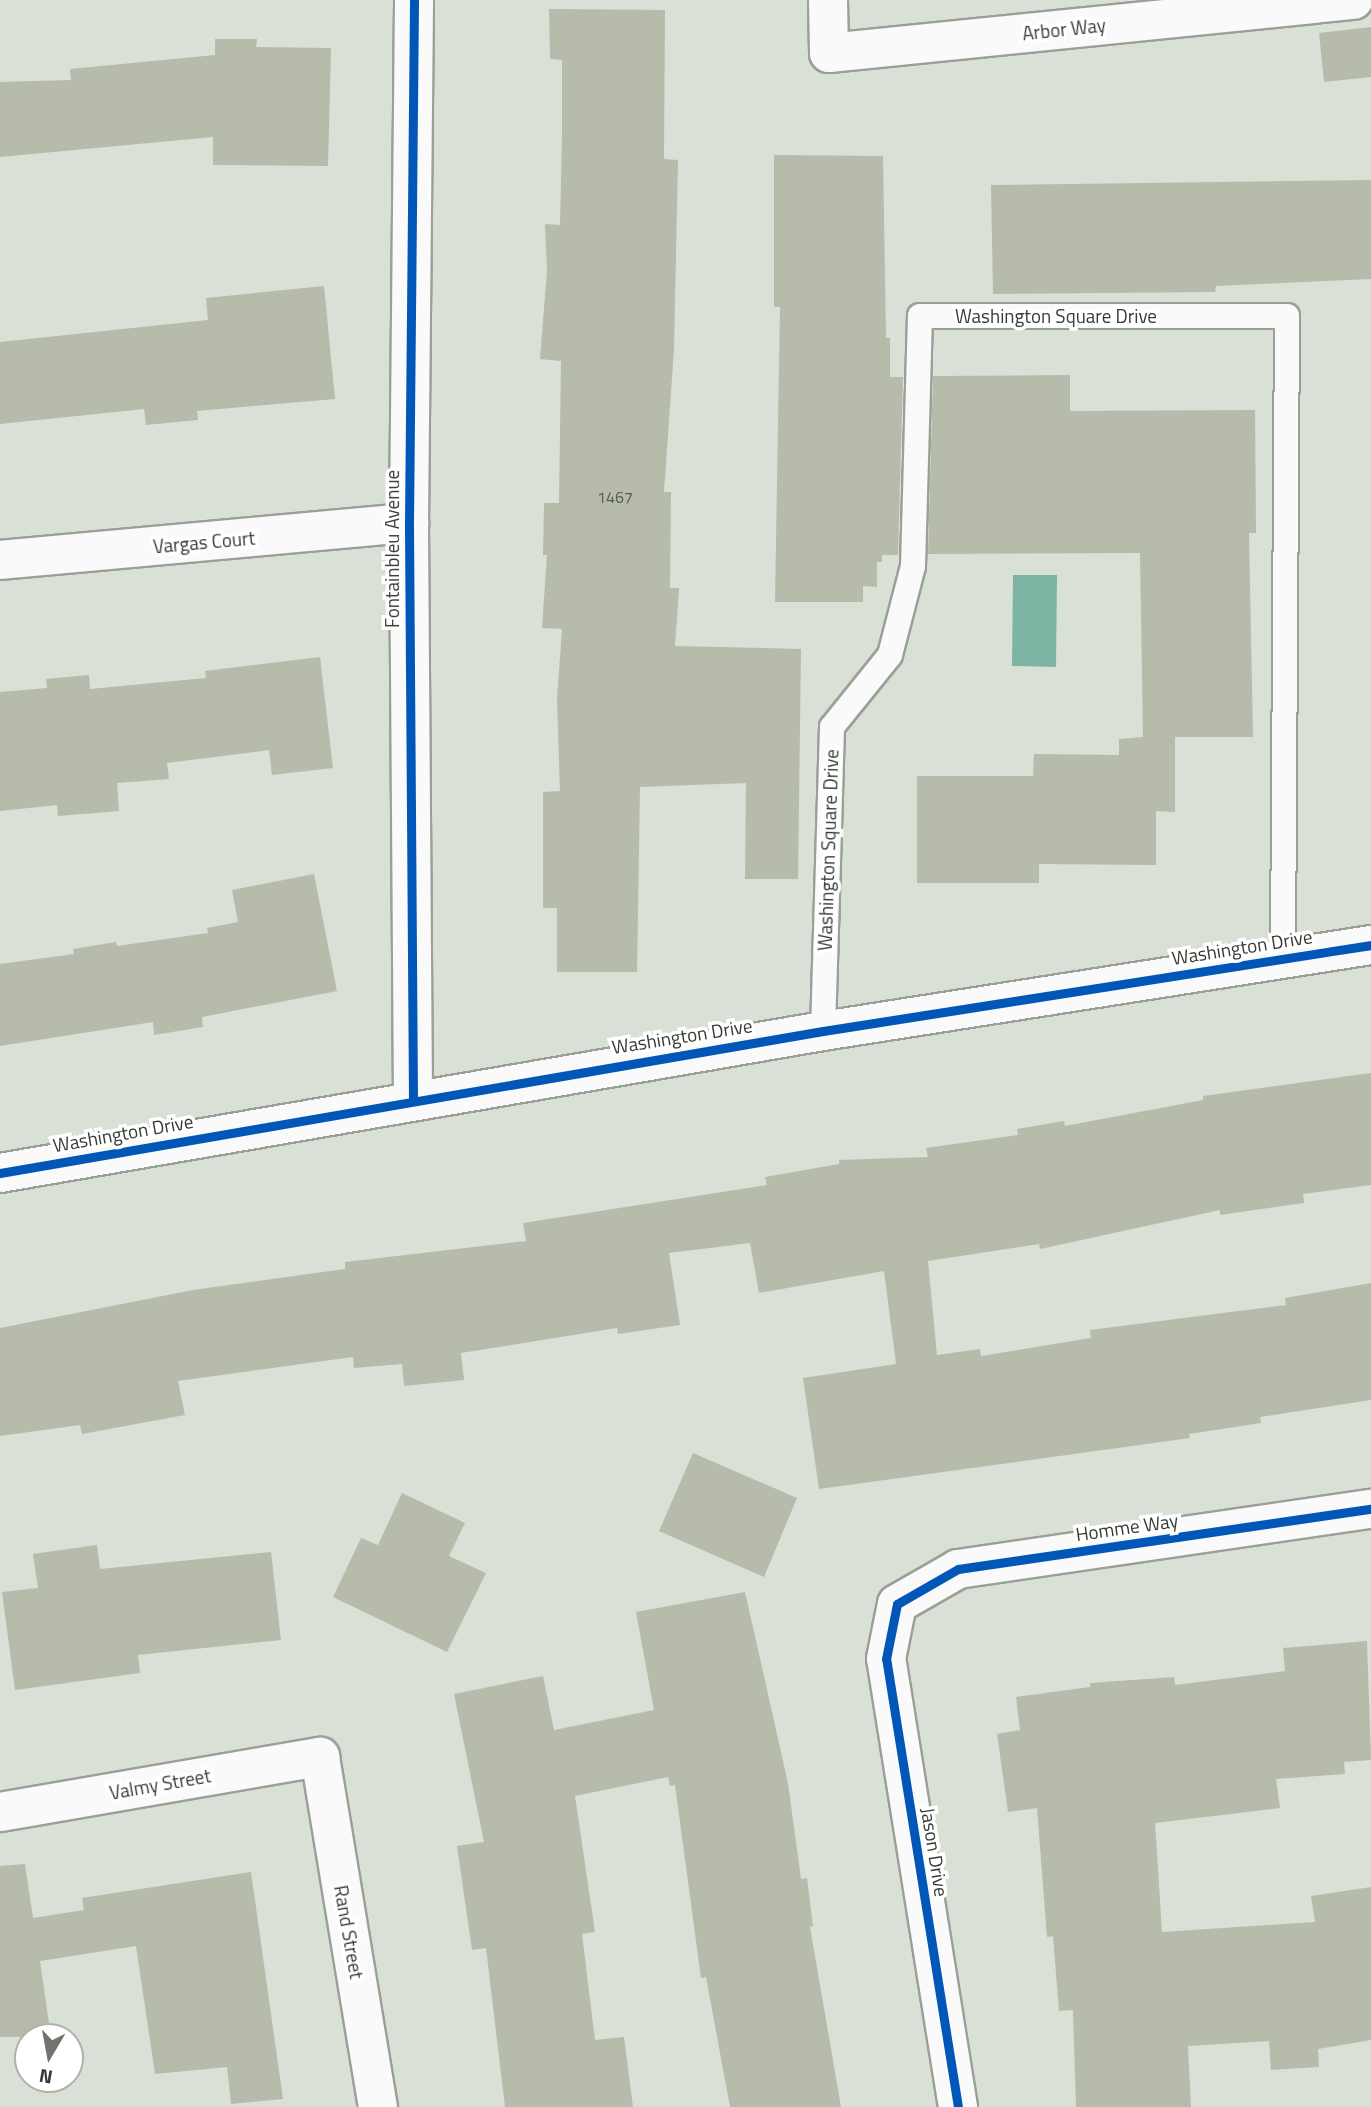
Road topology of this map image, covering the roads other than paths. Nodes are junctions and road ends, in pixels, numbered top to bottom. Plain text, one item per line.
1 (414, 0) edge
2 (828, 0) edge
3 (1353, 0) edge
4 (408, 523) junction
5 (0, 560) edge
6 (1371, 945) edge
7 (1283, 958) junction
8 (823, 1031) junction
9 (413, 1099) junction
10 (0, 1172) edge
11 (1371, 1509) edge
12 (897, 1604) joint
13 (320, 1757) joint
14 (0, 1812) edge
15 (379, 2107) edge
16 (958, 2107) edge

1 - 4 street, Fontainbleu Avenue
2 - 3 street, Arbor Way
4 - 5 street, Vargas Court
4 - 9 street, Fontainbleu Avenue
6 - 7 street, Washington Drive
7 - 8 street, Washington Drive
7 - 8 lane, Washington Square Drive
8 - 9 street, Washington Drive
9 - 10 street, Washington Drive
11 - 12 street, Homme Way
12 - 16 street, Jason Drive
13 - 14 street, Valmy Street
13 - 15 street, Rand Street

